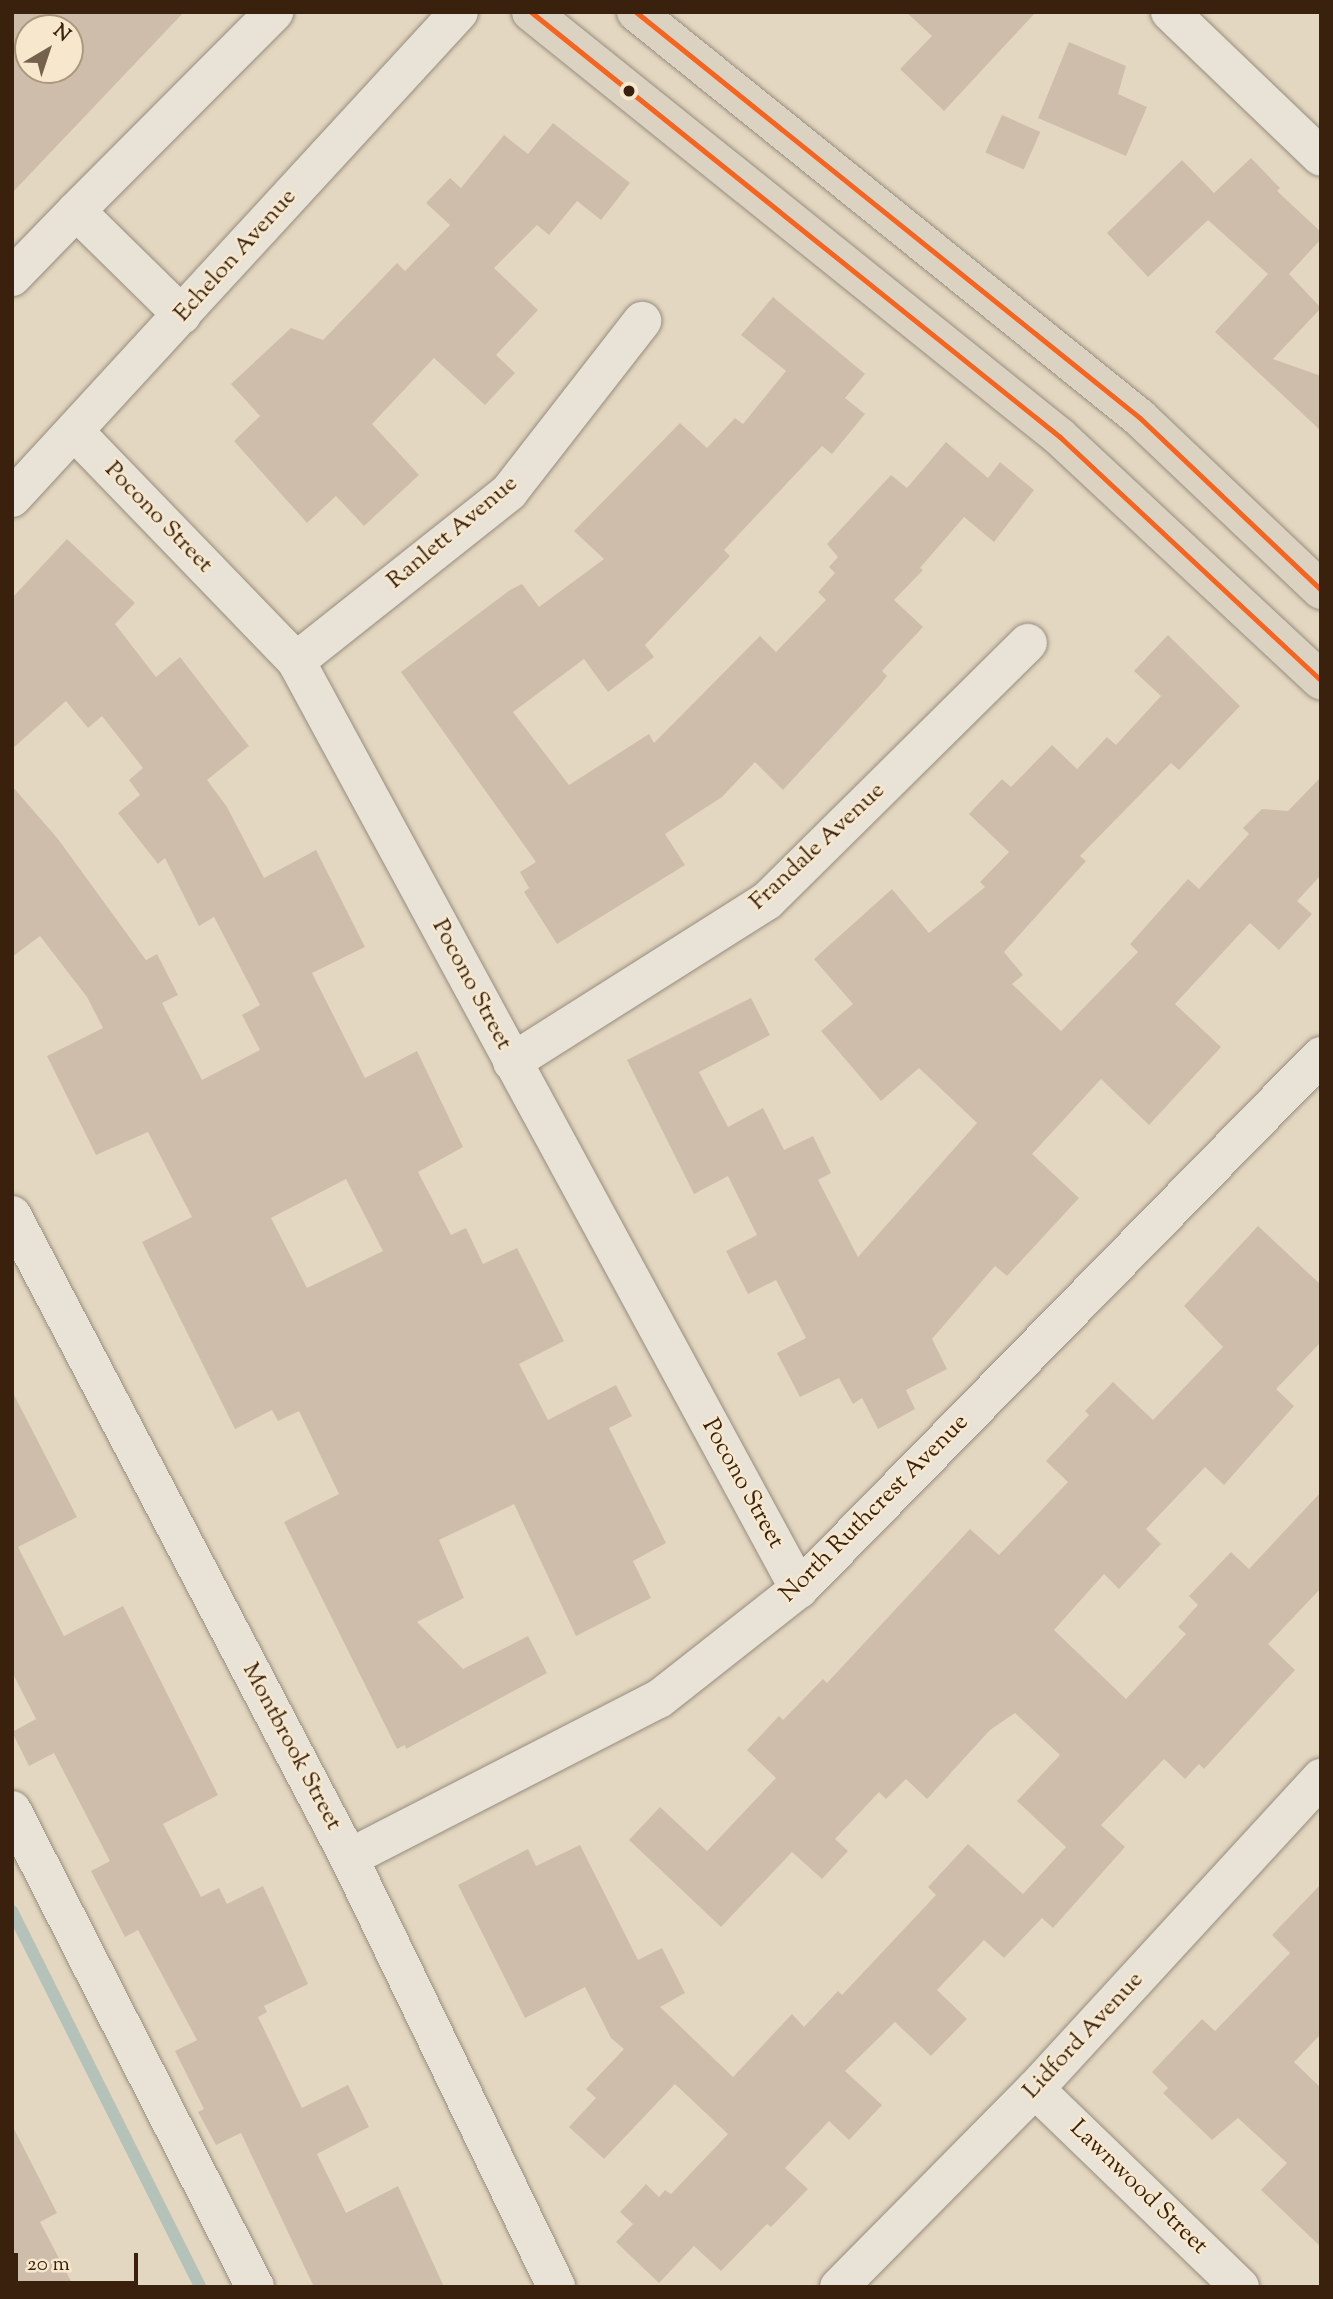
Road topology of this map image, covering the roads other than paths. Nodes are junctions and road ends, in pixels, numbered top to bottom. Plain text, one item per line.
1 (274, 12) edge
2 (459, 12) edge
3 (531, 12) edge
4 (636, 12) edge
5 (1170, 12) edge
6 (1321, 157) edge
7 (76, 211) junction
8 (12, 277) edge
9 (182, 315) junction
10 (642, 321) dead end
11 (75, 432) junction
12 (12, 498) edge
13 (1321, 590) edge
14 (1028, 643) dead end
15 (296, 661) junction
16 (1321, 680) edge
17 (1321, 1056) edge
18 (512, 1062) junction
19 (12, 1215) edge
20 (799, 1589) junction
21 (1321, 1778) edge
22 (12, 1810) edge
23 (349, 1858) junction
24 (1035, 2089) junction
25 (255, 2287) edge
26 (556, 2287) edge
27 (839, 2287) edge
28 (1240, 2287) edge

1 - 7 street
2 - 9 street, Echelon Avenue
3 - 16 main road
4 - 13 main road
5 - 6 street
7 - 8 street
7 - 9 street
9 - 11 street, Echelon Avenue
10 - 15 street, Ranlett Avenue
11 - 12 street, Echelon Avenue
11 - 15 street, Pocono Street
14 - 18 street, Frandale Avenue
15 - 18 street, Pocono Street
17 - 20 street, North Ruthcrest Avenue
18 - 20 street, Pocono Street
19 - 23 street, Montbrook Street
20 - 23 street, North Ruthcrest Avenue
21 - 24 street, Lidford Avenue
22 - 25 street
23 - 26 street, Montbrook Street
24 - 27 street, Lidford Avenue
24 - 28 street, Lawnwood Street

